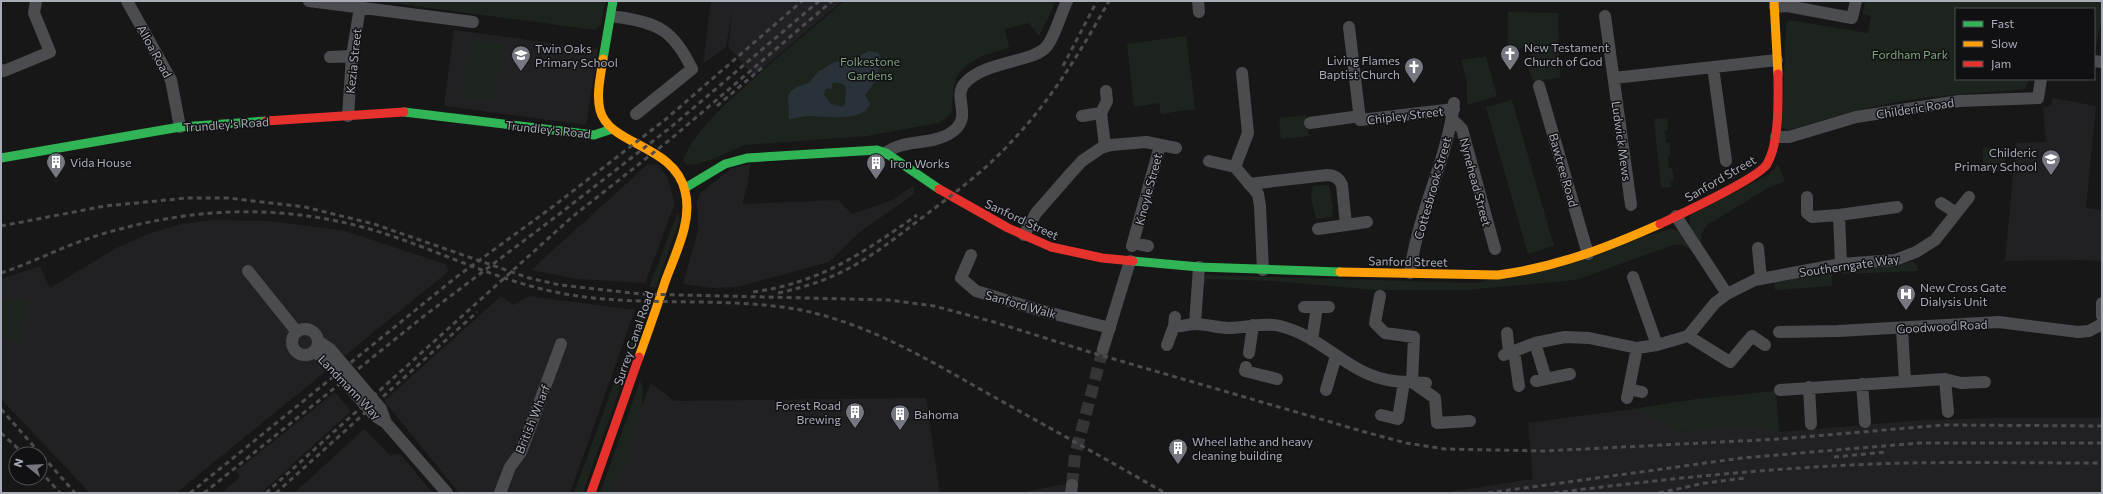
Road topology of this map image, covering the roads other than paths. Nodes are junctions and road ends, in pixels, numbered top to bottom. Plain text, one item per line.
1 (36, 1) edge
2 (127, 1) edge
3 (309, 1) edge
4 (613, 1) edge
5 (1067, 1) edge
6 (1856, 1) edge
7 (1779, 5) edge
8 (360, 7) junction
9 (1605, 16) dead end
10 (618, 17) dead end
11 (474, 22) dead end
12 (1349, 27) dead end
13 (352, 56) junction
14 (330, 57) dead end
15 (1777, 60) junction
16 (1713, 67) junction
17 (1, 70) edge
18 (1242, 73) dead end
19 (1614, 78) junction
20 (2041, 80) edge
21 (1539, 86) dead end
22 (1106, 91) dead end
23 (1453, 110) junction
24 (1101, 113) junction
25 (636, 114) dead end
26 (348, 116) junction
27 (1082, 116) dead end
28 (1360, 116) junction
29 (1310, 123) dead end
30 (180, 127) junction
31 (612, 129) junction
32 (1776, 137) junction
33 (1106, 146) junction
34 (1160, 146) junction
35 (1176, 148) dead end
36 (886, 153) junction
37 (1, 158) edge
38 (1209, 160) dead end
39 (1726, 161) dead end
40 (1235, 167) junction
41 (1249, 184) junction
42 (685, 188) junction
43 (1806, 197) dead end
44 (1970, 197) dead end
45 (1941, 203) dead end
46 (1631, 205) dead end
47 (1897, 207) dead end
48 (1955, 212) junction
49 (1839, 215) junction
50 (1676, 216) junction
51 (1367, 222) dead end
52 (1346, 225) junction
53 (1318, 229) dead end
54 (1024, 235) junction
55 (1148, 246) dead end
56 (1758, 248) dead end
57 (1495, 249) dead end
58 (1588, 254) junction
59 (970, 255) dead end
60 (1130, 261) junction
61 (1841, 264) junction
62 (1199, 267) junction
63 (1263, 270) junction
64 (248, 271) dead end
65 (1410, 273) junction
66 (1633, 277) dead end
67 (1761, 279) junction
68 (1727, 294) junction
69 (1380, 296) dead end
70 (2102, 303) edge
71 (1304, 307) dead end
72 (1317, 307) junction
73 (1329, 307) dead end
74 (2102, 316) edge
75 (1195, 324) junction
76 (2102, 324) edge
77 (1253, 325) junction
78 (1110, 328) junction
79 (1902, 328) junction
80 (296, 332) junction
81 (1779, 332) dead end
82 (1507, 333) dead end
83 (1688, 336) junction
84 (1312, 340) junction
85 (315, 342) junction
86 (561, 344) dead end
87 (1167, 344) dead end
88 (1535, 344) junction
89 (1657, 345) junction
90 (1765, 345) dead end
91 (1637, 348) junction
92 (1103, 349) tunnel mouth
93 (1249, 353) dead end
94 (1509, 353) junction
95 (1336, 356) junction
96 (1246, 368) dead end
97 (1570, 374) dead end
98 (1277, 379) dead end
99 (1945, 379) junction
100 (1905, 381) junction
101 (1408, 382) junction
102 (1985, 382) dead end
103 (1426, 383) dead end
104 (1862, 384) junction
105 (1519, 386) dead end
106 (1809, 387) junction
107 (1326, 390) dead end
108 (1780, 390) dead end
109 (1642, 392) dead end
110 (1948, 412) dead end
111 (1381, 415) dead end
112 (1470, 421) dead end
113 (1865, 422) dead end
114 (1811, 424) dead end
115 (447, 493) edge
116 (500, 493) edge
117 (591, 493) edge

1 - 17 street
2 - 30 street, Alloa Road
3 - 8 street
4 - 31 main road
5 - 36 street
6 - 7 street
7 - 15 main road, Sanford Street
8 - 11 street
8 - 13 street, Kezia Street
9 - 19 street, Ludwick Mews
10 - 25 street
12 - 28 street, Chipley Street
13 - 14 street
13 - 26 street, Kezia Street
15 - 16 street
15 - 32 main road, Sanford Street
16 - 19 street
16 - 39 street
18 - 40 street
19 - 46 street, Ludwick Mews
20 - 32 street, Childeric Road
21 - 58 street, Bawtree Road
22 - 24 street
23 - 28 street, Chipley Street
23 - 57 street, Nynehead Street
23 - 65 street, Cottesbrook Street
24 - 27 street
24 - 33 street
26 - 30 main road, Trundley's Road
26 - 31 main road, Trundley's Road
28 - 29 street, Chipley Street
30 - 37 main road, Trundley's Road
31 - 42 main road
32 - 50 main road, Sanford Street
33 - 34 street, Knoyle Street
33 - 54 street, Knoyle Street
34 - 35 street
34 - 55 street, Knoyle Street
36 - 42 main road
36 - 54 main road, Sanford Street
38 - 40 street
40 - 41 street
41 - 52 street
41 - 63 street
42 - 117 main road, Surrey Canal Road
43 - 49 street
44 - 48 street, Southerngate Way
45 - 48 street
47 - 49 street
48 - 61 street, Southerngate Way
49 - 61 street
50 - 58 main road, Sanford Street
50 - 68 street
51 - 52 street
52 - 53 street
54 - 60 main road, Sanford Street
56 - 67 street
58 - 65 main road, Sanford Street
59 - 78 street, Sanford Walk
60 - 62 main road, Sanford Street
60 - 78 street
61 - 67 street, Southerngate Way
62 - 63 main road, Sanford Street
62 - 75 street
63 - 65 main road, Sanford Street
64 - 80 street
66 - 89 street
67 - 68 street, Southerngate Way
68 - 83 street, Southerngate Way
69 - 101 street
70 - 74 street
71 - 72 street
72 - 73 street
72 - 84 street
75 - 77 street
75 - 87 street
76 - 79 street, Goodwood Road
77 - 84 street
77 - 93 street
78 - 92 street
79 - 81 street, Goodwood Road
79 - 100 street
80 - 85 street
80 - 85 street, Landmann Way
82 - 94 street
83 - 89 street
83 - 90 street
84 - 95 street
85 - 115 street, Landmann Way
86 - 116 street, British Wharf
88 - 91 street
88 - 94 street
88 - 97 street
89 - 91 street
91 - 109 street
94 - 105 street
95 - 101 street
95 - 107 street
96 - 98 street
99 - 100 street
99 - 102 street
99 - 110 street
100 - 104 street
101 - 103 street
101 - 111 street
101 - 112 street
104 - 106 street
104 - 113 street
106 - 108 street
106 - 114 street

